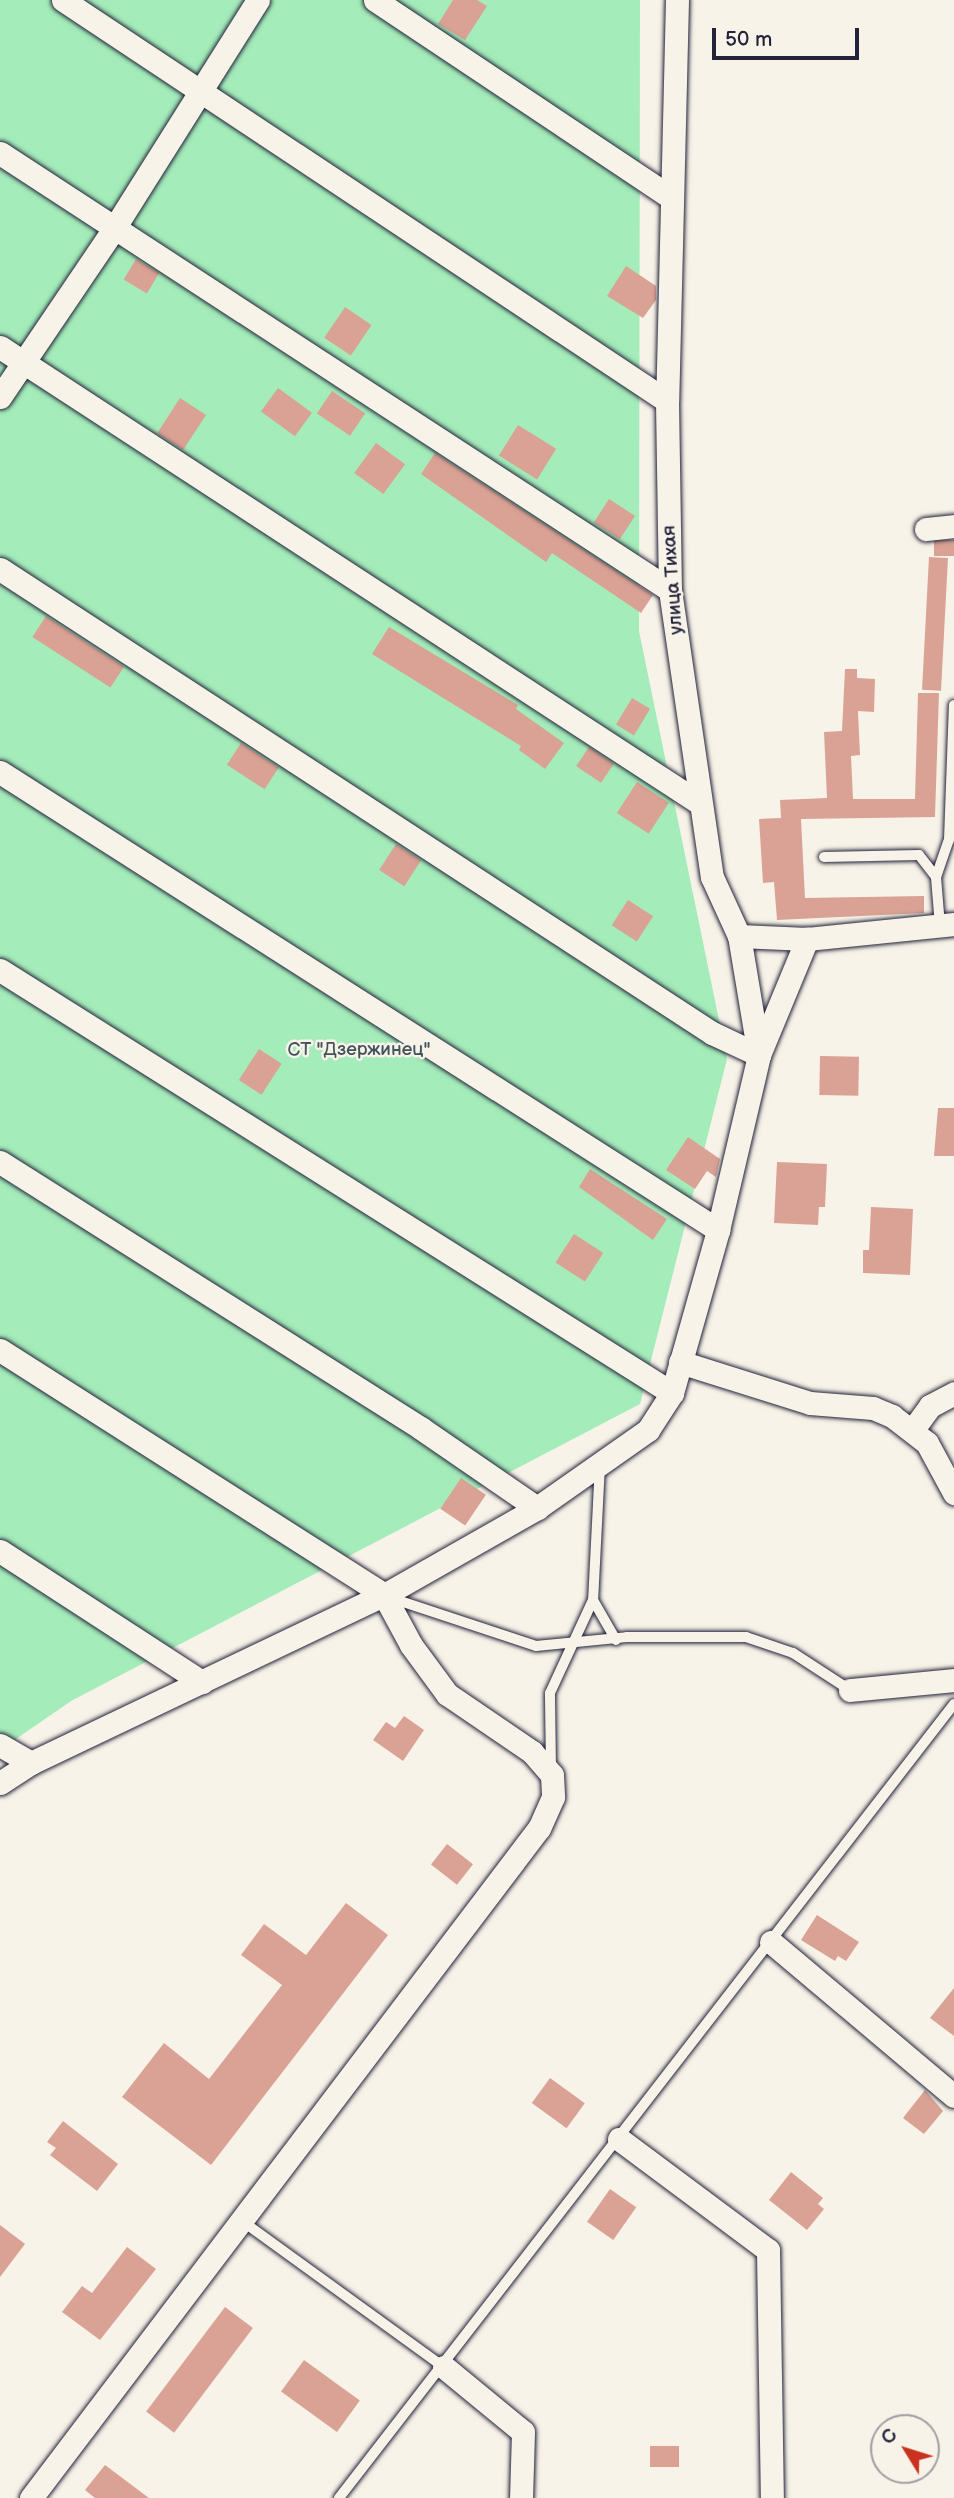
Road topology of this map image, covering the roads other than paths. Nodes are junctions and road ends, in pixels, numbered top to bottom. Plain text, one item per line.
1 (63, 0) edge
2 (258, 0) edge
3 (375, 0) edge
4 (677, 0) edge
5 (201, 90) junction
6 (0, 153) edge
7 (672, 198) junction
8 (115, 227) junction
9 (0, 347) edge
10 (24, 363) junction
11 (0, 397) edge
12 (667, 401) junction
13 (954, 526) edge
14 (926, 529) dead end
15 (0, 569) edge
16 (670, 590) junction
17 (954, 705) edge
18 (0, 772) edge
19 (698, 802) junction
20 (824, 857) dead end
21 (936, 877) junction
22 (947, 925) edge
23 (739, 936) junction
24 (807, 939) junction
25 (0, 970) edge
26 (759, 1055) junction
27 (0, 1162) edge
28 (718, 1230) junction
29 (0, 1350) edge
30 (680, 1362) junction
31 (672, 1393) junction
32 (954, 1393) edge
33 (914, 1428) junction
34 (600, 1464) junction
35 (954, 1493) edge
36 (537, 1508) junction
37 (0, 1551) edge
38 (384, 1595) junction
39 (593, 1600) junction
40 (616, 1640) junction
41 (571, 1644) junction
42 (954, 1680) edge
43 (202, 1682) junction
44 (850, 1690) joint
45 (954, 1704) edge
46 (0, 1745) edge
47 (31, 1763) junction
48 (552, 1775) junction
49 (0, 1783) edge
50 (771, 1942) junction
51 (954, 2096) edge
52 (619, 2139) junction
53 (242, 2221) junction
54 (444, 2367) junction
55 (31, 2498) edge
56 (339, 2498) edge
57 (522, 2498) edge
58 (772, 2498) edge

1 - 5 street
2 - 5 street
3 - 7 street
4 - 7 street, улица Тихая
5 - 8 street
5 - 12 street
6 - 8 street
7 - 12 street, улица Тихая
8 - 10 street
8 - 16 street
9 - 10 street
10 - 11 street
10 - 19 street
12 - 16 street, улица Тихая
13 - 14 street
15 - 26 street
16 - 19 street, улица Тихая
17 - 21 lane
18 - 28 street
19 - 23 street, улица Тихая
20 - 21 lane
21 - 22 lane
22 - 24 street
23 - 24 street
23 - 26 street, улица Тихая
24 - 26 street
25 - 31 street
26 - 28 street
27 - 36 street
28 - 30 street
29 - 38 street
30 - 31 street
30 - 33 street
31 - 34 street
32 - 33 street
33 - 35 street
34 - 36 street
34 - 39 lane
36 - 38 street
37 - 43 street
38 - 41 lane
38 - 43 street
38 - 48 street
39 - 40 lane
39 - 41 lane
40 - 41 lane
40 - 44 lane
41 - 48 lane
42 - 44 street
43 - 47 street
45 - 50 lane
46 - 47 street
47 - 49 street
48 - 53 street
50 - 51 street
50 - 52 lane
52 - 54 lane
52 - 58 street
53 - 54 lane
53 - 55 street
54 - 56 lane
54 - 57 street

